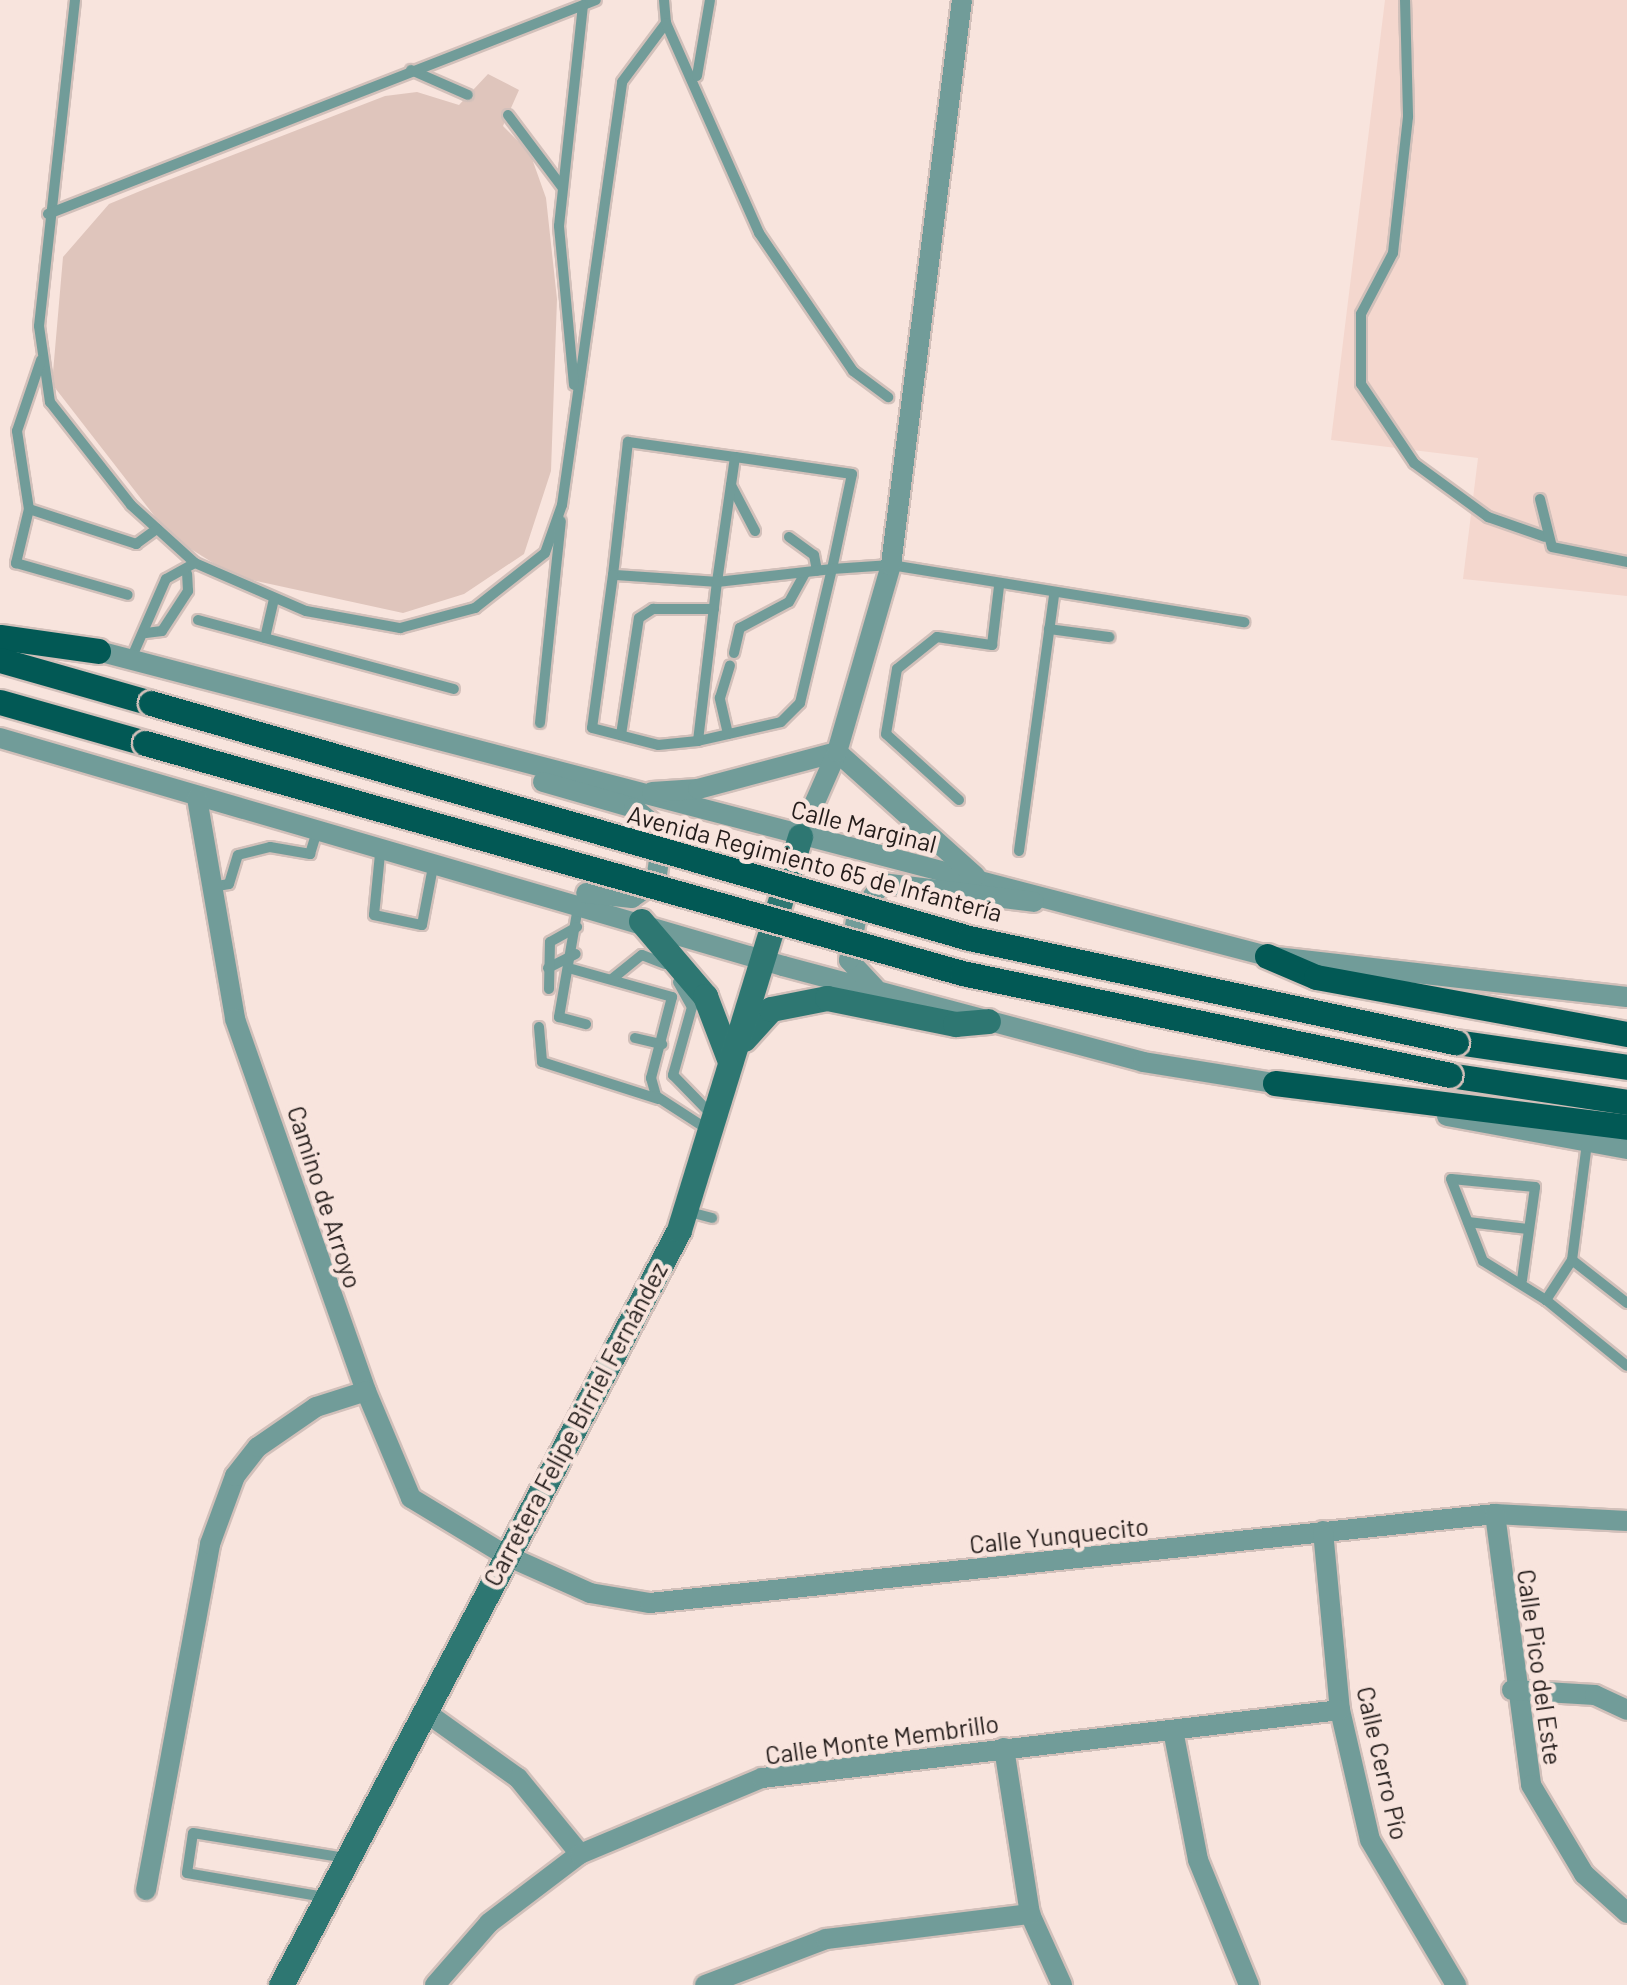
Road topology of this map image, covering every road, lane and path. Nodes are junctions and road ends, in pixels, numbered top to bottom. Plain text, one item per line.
1 (75, 0) edge
2 (596, 0) edge
3 (664, 0) edge
4 (710, 0) edge
5 (962, 0) edge
6 (1405, 0) edge
7 (583, 5) junction
8 (666, 23) junction
9 (412, 70) junction
10 (696, 77) junction
11 (468, 95) dead end
12 (508, 115) dead end
13 (563, 188) junction
14 (48, 214) junction
15 (43, 354) junction
16 (576, 391) junction
17 (888, 396) dead end
18 (735, 457) junction
19 (731, 485) junction
20 (1540, 498) dead end
21 (562, 505) junction
22 (29, 509) junction
23 (157, 529) junction
24 (754, 531) dead end
25 (789, 537) dead end
26 (1546, 537) junction
27 (1627, 562) edge
28 (195, 563) junction
29 (891, 564) junction
30 (832, 570) junction
31 (818, 571) junction
32 (805, 573) junction
33 (187, 574) junction
34 (613, 575) junction
35 (717, 582) junction
36 (999, 586) junction
37 (1054, 594) junction
38 (128, 595) dead end
39 (274, 600) junction
40 (714, 610) junction
41 (198, 620) dead end
42 (1244, 622) dead end
43 (1049, 629) junction
44 (146, 632) junction
45 (1108, 637) dead end
46 (0, 638) edge
47 (265, 638) junction
48 (98, 651) joint
49 (734, 652) dead end
50 (0, 660) edge
51 (130, 660) junction
52 (730, 666) dead end
53 (454, 689) dead end
54 (0, 702) edge
55 (540, 723) dead end
56 (728, 734) junction
57 (621, 736) junction
58 (0, 738) edge
59 (698, 741) junction
60 (836, 752) junction
61 (488, 755) junction
62 (630, 793) junction
63 (197, 798) junction
64 (959, 800) dead end
65 (316, 834) junction
66 (800, 836) junction
67 (1019, 851) dead end
68 (380, 854) junction
69 (433, 867) junction
70 (983, 882) junction
71 (510, 886) junction
72 (212, 887) junction
73 (1056, 900) junction
74 (578, 904) junction
75 (640, 920) junction
76 (577, 927) junction
77 (576, 954) junction
78 (1266, 956) junction
79 (762, 958) junction
80 (548, 968) junction
81 (572, 969) junction
82 (612, 979) junction
83 (635, 986) junction
84 (549, 989) dead end
85 (598, 990) dead end
86 (653, 991) junction
87 (880, 992) junction
88 (618, 995) dead end
89 (1627, 997) edge
90 (632, 999) dead end
91 (650, 1004) dead end
92 (988, 1020) junction
93 (586, 1024) dead end
94 (646, 1026) dead end
95 (539, 1028) dead end
96 (1627, 1034) edge
97 (662, 1044) junction
98 (729, 1059) junction
99 (1627, 1068) edge
100 (1275, 1083) junction
101 (658, 1099) junction
102 (1627, 1102) edge
103 (711, 1122) junction
104 (1627, 1127) edge
105 (1587, 1142) junction
106 (1627, 1149) edge
107 (685, 1211) junction
108 (712, 1218) dead end
109 (1468, 1222) junction
110 (1528, 1229) junction
111 (1572, 1260) junction
112 (1522, 1280) junction
113 (1546, 1300) junction
114 (1627, 1304) edge
115 (1627, 1366) edge
116 (366, 1391) junction
117 (1495, 1514) junction
118 (1627, 1521) edge
119 (1323, 1531) junction
120 (505, 1555) junction
121 (1512, 1690) junction
122 (1340, 1710) junction
123 (1627, 1710) edge
124 (424, 1712) junction
125 (1173, 1730) junction
126 (1004, 1748) junction
127 (580, 1854) junction
128 (346, 1858) junction
129 (146, 1890) dead end
130 (325, 1898) junction
131 (1627, 1912) edge
132 (1030, 1914) junction
133 (282, 1985) edge
134 (435, 1985) edge
135 (705, 1985) edge
136 (1062, 1985) edge
137 (1250, 1985) edge
138 (1456, 1985) edge

1 - 14 lane
2 - 7 lane
3 - 8 lane
4 - 10 lane
5 - 29 street
6 - 26 lane
7 - 9 lane
7 - 13 lane
8 - 10 lane
8 - 16 lane
9 - 11 lane
9 - 14 lane
10 - 17 lane
12 - 13 lane
13 - 16 lane
14 - 15 lane
15 - 22 lane
15 - 23 lane
16 - 21 lane
18 - 19 lane
18 - 30 lane
18 - 34 lane
19 - 24 lane
19 - 35 lane
20 - 26 lane
21 - 39 lane
21 - 55 lane
22 - 23 lane
22 - 38 lane
23 - 28 lane
25 - 31 lane
26 - 27 lane
28 - 33 lane
28 - 39 lane
29 - 30 lane
29 - 36 lane
29 - 60 street
30 - 31 lane
30 - 56 lane
31 - 32 lane
32 - 35 lane
32 - 49 lane
33 - 44 lane
33 - 44 lane
34 - 35 lane
34 - 57 lane
35 - 40 lane
36 - 37 lane
36 - 64 lane
37 - 42 lane
37 - 43 lane
39 - 47 lane
40 - 57 lane
40 - 59 lane
41 - 47 lane
43 - 45 lane
43 - 67 lane
44 - 51 lane
46 - 48 main road
47 - 53 lane
48 - 51 street, Calle Marginal
50 - 99 main road, Avenida Regimiento 65 de Infantería, bridge
51 - 61 street, Calle Marginal
52 - 56 lane
54 - 102 main road, bridge
56 - 59 lane
57 - 59 lane
58 - 63 street
60 - 62 street
60 - 66 street
60 - 70 street
61 - 62 street, Calle Marginal
61 - 71 street
62 - 66 street, Calle Marginal
63 - 65 street
63 - 72 street, Camino de Arroyo
65 - 68 street
65 - 72 lane
66 - 70 street, Calle Marginal
66 - 79 street, Carretera Felipe Birriel Fernández
68 - 69 street
68 - 69 lane
69 - 71 street
70 - 73 street, Calle Marginal
71 - 74 street
72 - 116 street, Camino de Arroyo
73 - 78 street, Calle Marginal
73 - 87 street
74 - 75 street
74 - 76 lane
75 - 79 street
75 - 98 street
76 - 77 lane
76 - 80 lane
77 - 80 lane
77 - 81 lane
78 - 89 street, Calle Marginal
78 - 96 main road
79 - 87 street
79 - 98 street, Carretera Felipe Birriel Fernández
80 - 84 lane
81 - 82 lane
81 - 93 lane
82 - 83 lane
82 - 85 lane
82 - 88 lane
82 - 103 lane
83 - 86 lane
83 - 90 lane
86 - 91 lane
86 - 97 lane
87 - 92 street
92 - 98 street
92 - 100 street
94 - 97 lane
95 - 101 lane
97 - 101 lane
98 - 103 street, Carretera Felipe Birriel Fernández
100 - 104 main road
100 - 105 street
101 - 103 lane
103 - 107 street, Carretera Felipe Birriel Fernández
105 - 106 street
105 - 111 lane
107 - 108 lane
107 - 120 street, Carretera Felipe Birriel Fernández
109 - 110 lane
109 - 110 lane
109 - 112 lane
110 - 112 lane
111 - 113 lane
111 - 114 lane
112 - 113 lane
113 - 115 lane
116 - 120 street, Camino de Arroyo
116 - 129 street
117 - 118 street, Calle Yunquecito
117 - 119 street, Calle Yunquecito
117 - 121 street, Calle Pico del Este
119 - 120 street, Calle Yunquecito
119 - 122 street, Calle Cerro Pío
120 - 124 street, Carretera Felipe Birriel Fernández
121 - 123 street
121 - 131 street, Calle Pico del Este
122 - 125 street, Calle Monte Membrillo
122 - 138 street, Calle Cerro Pío
124 - 127 street
124 - 128 street, Carretera Felipe Birriel Fernández
125 - 126 street, Calle Monte Membrillo
125 - 137 street
126 - 127 street, Calle Monte Membrillo
126 - 132 street
127 - 134 street, Calle Monte Membrillo
128 - 130 street, Carretera Felipe Birriel Fernández
128 - 130 lane
130 - 133 street, Carretera Felipe Birriel Fernández
132 - 135 street
132 - 136 street

